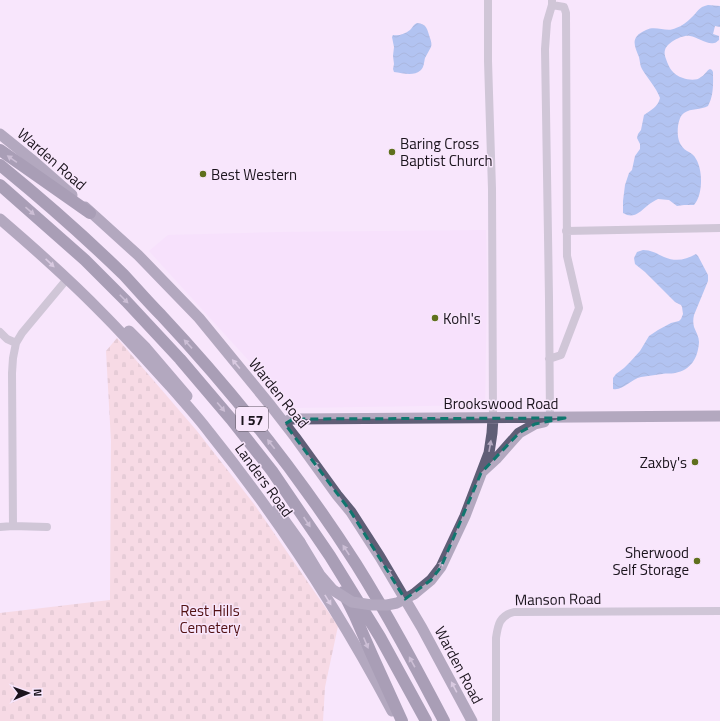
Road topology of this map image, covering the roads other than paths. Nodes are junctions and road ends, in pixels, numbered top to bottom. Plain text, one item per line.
1 (488, 0) edge
2 (552, 2) edge
3 (0, 134) edge
4 (0, 150) edge
5 (0, 165) edge
6 (0, 185) edge
7 (90, 213) junction
8 (0, 219) edge
9 (720, 228) edge
10 (566, 231) junction
11 (67, 279) junction
12 (94, 305) junction
13 (0, 332) edge
14 (16, 343) junction
15 (549, 358) junction
16 (720, 416) edge
17 (493, 418) junction
18 (550, 418) junction
19 (565, 418) junction
20 (284, 424) junction
21 (481, 474) junction
22 (12, 526) junction
23 (0, 527) edge
24 (47, 527) dead end
25 (330, 556) junction
26 (720, 611) edge
27 (397, 721) edge
28 (402, 721) edge
29 (426, 721) edge
30 (444, 721) edge
31 (472, 721) edge
32 (496, 721) edge

1 - 17 street
2 - 10 street
2 - 15 street
3 - 7 main road, Warden Road
7 -> 4 highway
30 -> 5 highway, I 57
6 -> 25 highway, I 57
20 -> 7 main road, Warden Road
8 -> 11 main road, Landers Road
9 - 10 street
10 - 15 street
11 - 12 main road, Landers Road
11 - 14 street
12 -> 21 main road, bridge
12 -> 27 main road, Landers Road
13 - 14 street
14 - 22 street
15 - 18 street
16 - 19 main road, Brookswood Road
17 - 18 main road, Brookswood Road
17 - 20 main road, Brookswood Road
21 -> 17 main road
18 - 19 main road, Brookswood Road
19 - 21 main road
31 -> 20 main road, Warden Road
22 - 23 street
22 - 24 street
25 -> 28 highway
25 - 29 highway, I 57
26 - 32 street, Manson Road

